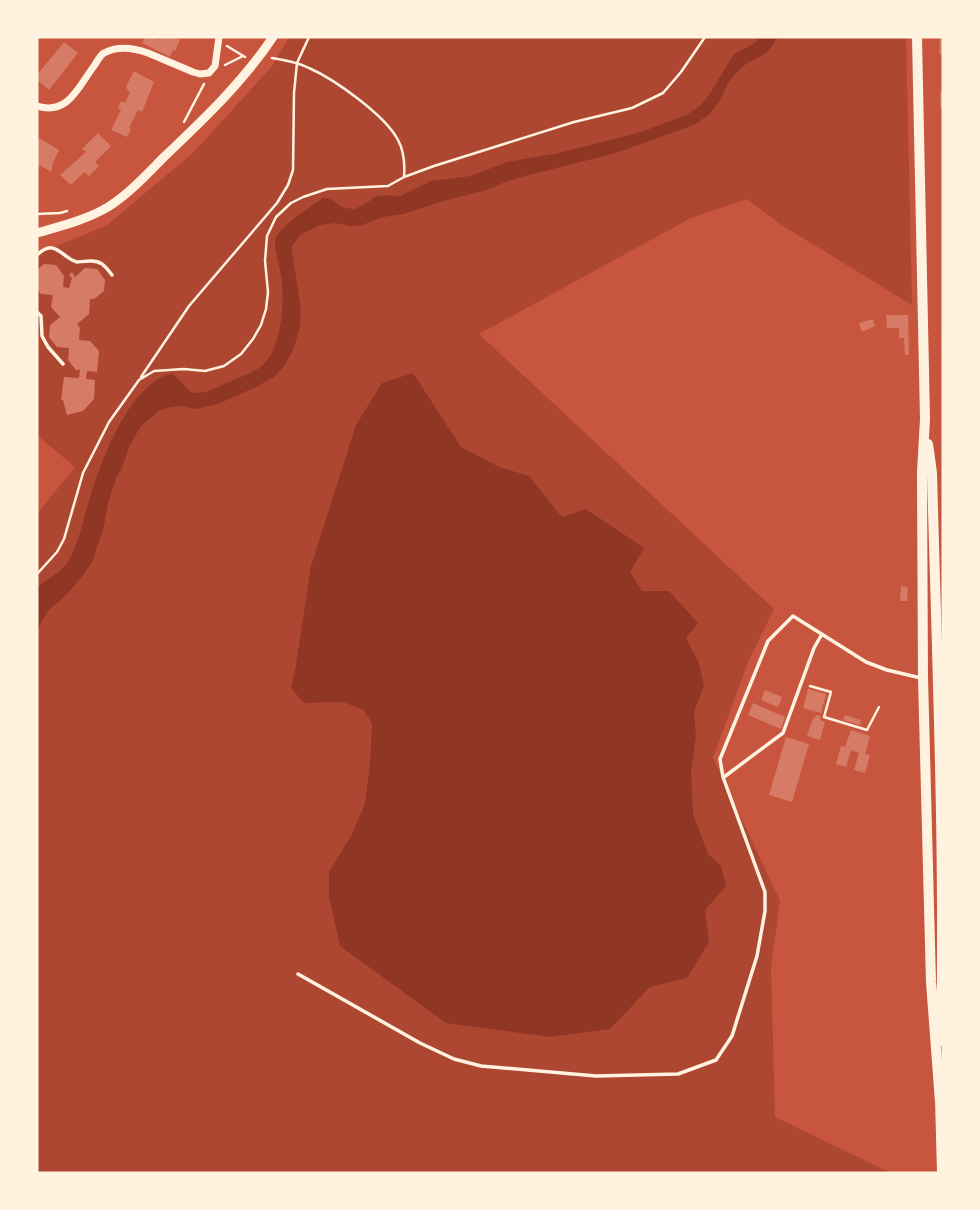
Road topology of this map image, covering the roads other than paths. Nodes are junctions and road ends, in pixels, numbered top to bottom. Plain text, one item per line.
1 (273, 37) edge
2 (917, 37) edge
3 (218, 39) edge
4 (37, 106) edge
5 (37, 233) edge
6 (37, 255) edge
7 (112, 275) dead end
8 (37, 312) edge
9 (63, 363) dead end
10 (925, 419) junction
11 (822, 634) junction
12 (923, 678) junction
13 (940, 678) edge
14 (723, 777) junction
15 (298, 974) dead end
16 (940, 1102) junction
17 (942, 1173) edge

1 - 5 street
2 - 10 main road
3 - 4 street
6 - 7 lane
8 - 9 lane
10 - 12 main road
10 - 13 main road
11 - 12 lane
11 - 14 lane
11 - 14 lane
12 - 13 street
12 - 16 main road
13 - 16 main road
14 - 15 lane
16 - 17 main road

